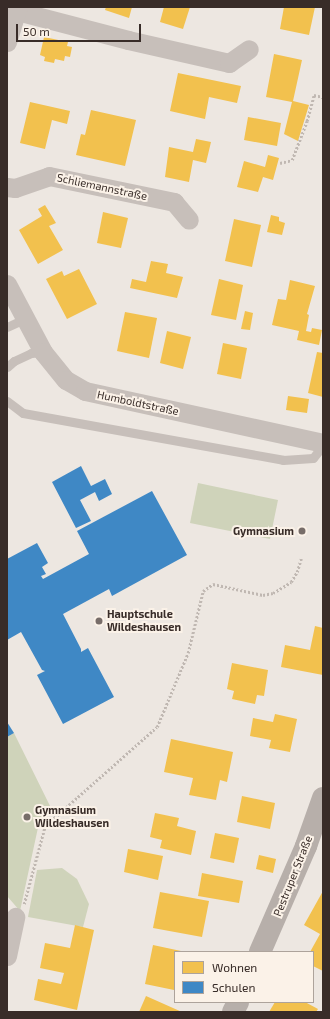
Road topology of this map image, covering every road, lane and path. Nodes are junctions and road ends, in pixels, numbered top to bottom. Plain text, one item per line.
1 (18, 9) edge
2 (7, 42) edge
3 (249, 49) dead end
4 (323, 97) edge
5 (280, 163) dead end
6 (7, 187) edge
7 (189, 220) dead end
8 (7, 284) edge
9 (26, 318) junction
10 (7, 327) edge
11 (43, 352) junction
12 (7, 367) edge
13 (7, 401) edge
14 (323, 444) edge
15 (301, 559) dead end
16 (323, 798) edge
17 (15, 916) joint
18 (260, 951) edge
19 (7, 956) edge
20 (238, 1003) edge
21 (233, 1012) edge

1 - 2 street
1 - 3 street
4 - 5 path
6 - 7 street, Schliemannstraße
8 - 9 street, Humboldtstraße
9 - 10 lane
9 - 11 street, Humboldtstraße
11 - 12 lane
11 - 14 street, Humboldtstraße
13 - 14 lane
15 - 17 path
16 - 18 street, Pestruper Straße
17 - 19 street
20 - 21 street

